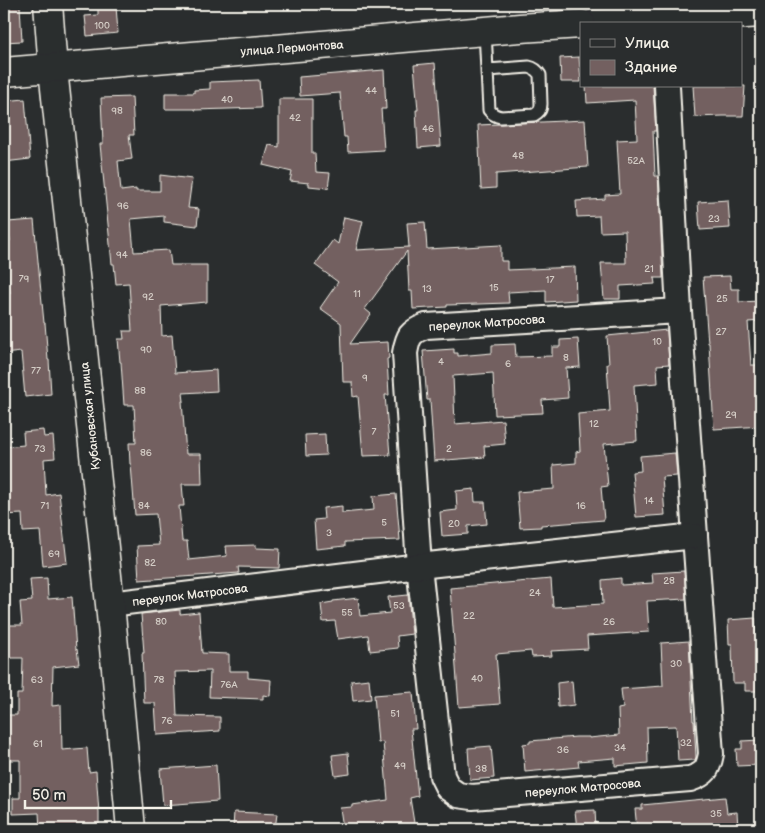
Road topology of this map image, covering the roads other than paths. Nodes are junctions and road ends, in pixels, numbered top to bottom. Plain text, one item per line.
1 (48, 4) edge
2 (761, 13) edge
3 (663, 16) edge
4 (610, 22) edge
5 (580, 24) edge
6 (485, 31) junction
7 (53, 69) junction
8 (487, 70) junction
9 (4, 72) edge
10 (667, 88) edge
11 (679, 311) junction
12 (694, 536) junction
13 (419, 566) junction
14 (110, 604) junction
15 (131, 829) edge

1 - 7 street, Кубановская улица
2 - 3 street
3 - 4 street
5 - 6 street, улица Лермонтова
6 - 7 street, улица Лермонтова
6 - 8 lane
7 - 9 street, улица Лермонтова
7 - 14 street, Кубановская улица
8 - 8 lane
10 - 11 street, переулок Матросова
11 - 12 street, переулок Матросова
11 - 13 street, переулок Матросова
12 - 13 street, переулок Матросова
12 - 13 street, переулок Матросова
13 - 14 street, переулок Матросова
14 - 15 street, Кубановская улица

